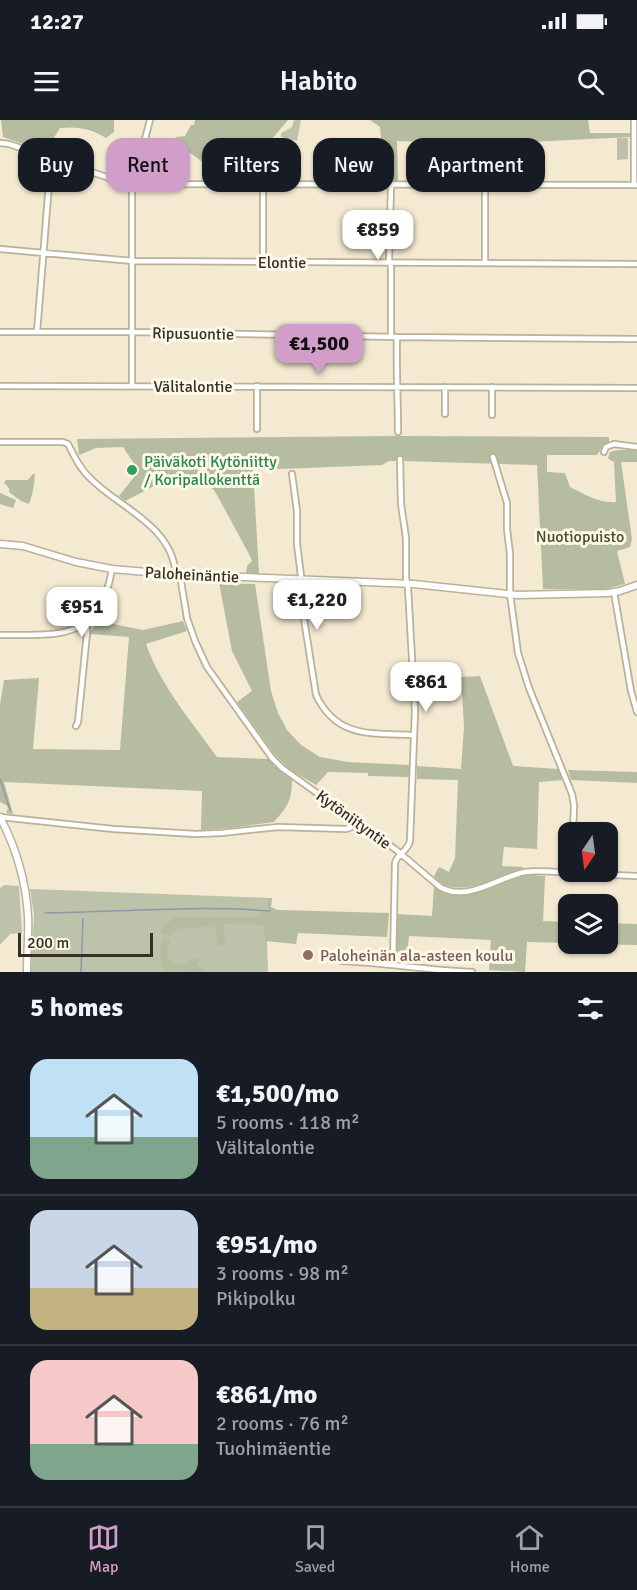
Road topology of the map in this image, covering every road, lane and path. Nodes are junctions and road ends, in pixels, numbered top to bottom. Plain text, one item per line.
1 (150, 120) edge
2 (634, 120) edge
3 (145, 138) edge
4 (0, 143) edge
5 (18, 147) edge
6 (545, 185) edge
7 (636, 185) edge
8 (48, 192) edge
9 (133, 192) edge
10 (263, 192) edge
11 (391, 192) edge
12 (485, 192) edge
13 (0, 249) edge
14 (43, 253) junction
15 (133, 261) junction
16 (263, 262) junction
17 (390, 263) junction
18 (485, 263) junction
19 (637, 264) edge
20 (0, 332) edge
21 (37, 332) junction
22 (132, 332) junction
23 (391, 337) junction
24 (397, 337) junction
25 (637, 339) edge
26 (0, 386) edge
27 (132, 386) junction
28 (257, 386) junction
29 (397, 386) junction
30 (445, 387) junction
31 (492, 387) junction
32 (637, 388) edge
33 (445, 414) dead end
34 (492, 415) dead end
35 (257, 429) dead end
36 (398, 432) dead end
37 (0, 442) edge
38 (637, 447) edge
39 (604, 452) dead end
40 (493, 457) dead end
41 (400, 459) dead end
42 (292, 474) dead end
43 (0, 544) edge
44 (112, 569) junction
45 (178, 575) junction
46 (300, 580) junction
47 (407, 584) junction
48 (637, 585) edge
49 (614, 592) junction
50 (510, 594) junction
51 (87, 623) junction
52 (0, 635) edge
53 (637, 712) edge
54 (76, 726) dead end
55 (414, 735) junction
56 (0, 817) edge
57 (357, 821) junction
58 (573, 822) edge
59 (401, 854) junction
60 (558, 872) edge
61 (618, 875) edge
62 (637, 876) edge
63 (342, 961) dead end
64 (393, 964) junction
65 (27, 972) edge
66 (472, 972) edge

1 - 3 street
2 - 7 street
4 - 5 street
6 - 7 street
8 - 14 street
9 - 15 street
10 - 16 street
11 - 17 street
12 - 18 street
13 - 14 street, Elontie
14 - 15 street, Elontie
14 - 21 street
15 - 16 street, Elontie
15 - 22 street
16 - 17 street, Elontie
17 - 18 street, Elontie
17 - 23 street
18 - 19 street, Elontie
20 - 21 street, Ripusuontie
21 - 22 street, Ripusuontie
22 - 23 street, Ripusuontie
22 - 27 street
23 - 24 street, Ripusuontie
24 - 25 street, Ripusuontie
24 - 29 street
26 - 27 street, Välitalontie
27 - 28 street, Välitalontie
28 - 29 street, Välitalontie
28 - 35 street
29 - 30 street, Välitalontie
29 - 36 street
30 - 31 street, Välitalontie
30 - 33 street
31 - 32 street, Välitalontie
31 - 34 street
37 - 45 street, Kytöniityntie
38 - 39 street
40 - 50 street
41 - 47 street
42 - 46 street
43 - 44 street, Paloheinäntie
44 - 45 street, Paloheinäntie
44 - 51 street
45 - 46 street, Paloheinäntie
45 - 57 street, Kytöniityntie
46 - 47 street, Paloheinäntie
46 - 55 street
47 - 50 street, Paloheinäntie
47 - 55 street
48 - 49 street, Paloheinäntie
49 - 50 street, Paloheinäntie
49 - 53 street
50 - 58 street
51 - 52 street
51 - 54 street
55 - 59 street
56 - 57 street
56 - 65 street
57 - 59 street, Kytöniityntie
59 - 60 street, Kytöniityntie
59 - 64 street
61 - 62 street, Kytöniityntie
63 - 64 street
64 - 66 street

